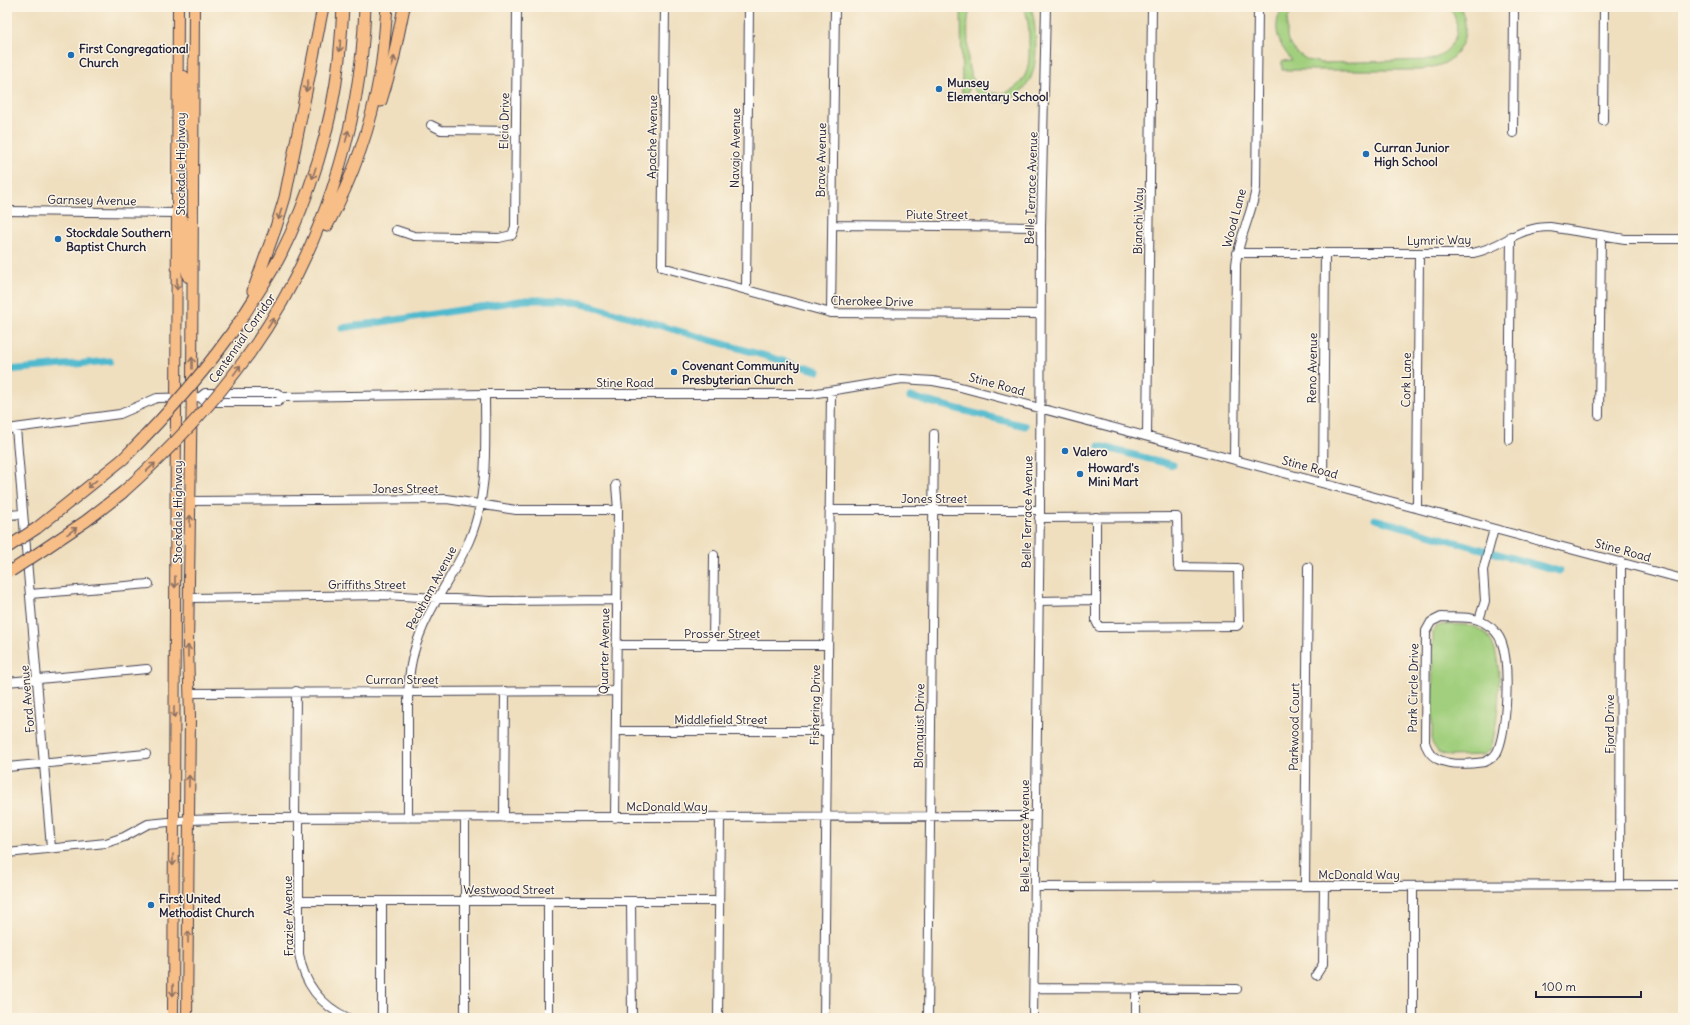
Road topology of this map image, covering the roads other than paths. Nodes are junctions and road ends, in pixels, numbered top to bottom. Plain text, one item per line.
1 (178, 7) edge
2 (194, 7) edge
3 (323, 7) edge
4 (343, 7) edge
5 (365, 7) edge
6 (387, 7) edge
7 (404, 7) edge
8 (517, 7) edge
9 (665, 7) edge
10 (749, 7) edge
11 (835, 7) edge
12 (1046, 7) edge
13 (1152, 7) edge
14 (1258, 7) edge
15 (1514, 7) edge
16 (1604, 7) edge
17 (178, 51) junction
18 (1602, 122) dead end
19 (431, 125) dead end
20 (193, 131) junction
21 (516, 131) junction
22 (1513, 133) dead end
23 (359, 151) junction
24 (7, 211) edge
25 (177, 213) junction
26 (833, 226) junction
27 (1041, 227) junction
28 (396, 230) dead end
29 (1601, 235) junction
30 (1511, 236) junction
31 (1683, 239) edge
32 (1237, 253) junction
33 (1325, 253) junction
34 (1419, 253) junction
35 (662, 267) joint
36 (192, 288) junction
37 (746, 289) junction
38 (290, 290) junction
39 (831, 313) junction
40 (1040, 314) junction
41 (244, 315) junction
42 (831, 392) junction
43 (485, 394) junction
44 (176, 397) junction
45 (195, 397) junction
46 (1040, 408) junction
47 (1599, 416) dead end
48 (16, 428) junction
49 (7, 429) edge
50 (934, 434) dead end
51 (1147, 436) junction
52 (1509, 440) dead end
53 (1234, 459) junction
54 (1323, 483) junction
55 (616, 485) dead end
56 (191, 501) junction
57 (480, 504) junction
58 (1416, 508) junction
59 (618, 510) junction
60 (829, 510) junction
61 (934, 510) junction
62 (23, 514) junction
63 (1040, 514) junction
64 (7, 515) edge
65 (1096, 517) junction
66 (1494, 529) junction
67 (8, 547) edge
68 (714, 555) dead end
69 (1621, 562) junction
70 (1308, 567) dead end
71 (9, 572) edge
72 (1683, 579) edge
73 (149, 584) dead end
74 (30, 594) junction
75 (190, 598) junction
76 (438, 598) junction
77 (617, 600) junction
78 (1096, 600) junction
79 (1038, 601) junction
80 (1479, 620) junction
81 (616, 645) junction
82 (713, 645) junction
83 (828, 645) junction
84 (147, 669) dead end
85 (37, 680) junction
86 (7, 682) edge
87 (296, 691) junction
88 (408, 691) junction
89 (504, 691) junction
90 (616, 691) junction
91 (189, 693) junction
92 (616, 731) junction
93 (827, 731) junction
94 (146, 754) dead end
95 (44, 764) junction
96 (7, 767) edge
97 (1035, 816) junction
98 (826, 817) junction
99 (930, 817) junction
100 (297, 818) junction
101 (408, 818) junction
102 (465, 818) junction
103 (504, 818) junction
104 (615, 818) junction
105 (720, 818) junction
106 (181, 821) junction
107 (51, 848) junction
108 (7, 852) edge
109 (1620, 885) junction
110 (1683, 885) edge
111 (1305, 886) junction
112 (1324, 886) junction
113 (1413, 886) junction
114 (1035, 887) junction
115 (299, 901) junction
116 (382, 901) junction
117 (465, 901) junction
118 (548, 901) junction
119 (632, 901) junction
120 (719, 901) junction
121 (1316, 975) dead end
122 (1034, 988) junction
123 (1136, 989) junction
124 (1237, 989) dead end
125 (173, 1018) edge
126 (187, 1018) edge
127 (348, 1018) edge
128 (382, 1018) edge
129 (465, 1018) edge
130 (548, 1018) edge
131 (632, 1018) edge
132 (718, 1018) edge
133 (824, 1018) edge
134 (928, 1018) edge
135 (1033, 1018) edge
136 (1136, 1018) edge
137 (1413, 1018) edge

1 - 17 main road, Stockdale Highway
2 - 20 main road, Stockdale Highway
3 -> 41 highway
4 -> 41 highway, Centennial Corridor
38 -> 5 highway, Centennial Corridor
6 - 23 highway
23 -> 7 highway
8 - 21 street, Elcia Drive
9 - 35 street, Apache Avenue
10 - 37 street, Navajo Avenue
11 - 26 street, Brave Avenue
12 - 27 street, Belle Terrace Avenue
13 - 51 street, Bianchi Way
14 - 32 street, Wood Lane
15 - 22 street
16 - 18 street
17 - 20 main road
17 - 25 main road, Stockdale Highway
19 - 21 street
20 - 36 main road, Stockdale Highway
21 - 28 street, Elcia Drive
23 - 38 highway
24 - 25 street, Garnsey Avenue
25 - 36 main road
25 -> 44 main road, Stockdale Highway
26 - 27 street, Piute Street
26 - 39 street, Brave Avenue
27 - 40 street, Belle Terrace Avenue
29 - 30 street, Lymric Way
29 - 31 street, Lymric Way
29 - 47 street
30 - 34 street, Lymric Way
30 - 52 street
32 - 33 street, Lymric Way
32 - 53 street, Wood Lane
33 - 34 street, Lymric Way
33 - 54 street, Reno Avenue
34 - 58 street, Cork Lane
35 - 37 street, Cherokee Drive
45 -> 36 main road, Stockdale Highway
37 - 39 street, Cherokee Drive
71 -> 38 highway, Centennial Corridor, bridge
39 - 40 street, Cherokee Drive
40 - 46 street, Belle Terrace Avenue
41 -> 67 highway, Centennial Corridor, bridge
42 - 43 street, Stine Road
42 - 46 street, Stine Road
42 - 60 street, Fishering Drive
43 - 45 street, Stine Road
43 - 57 street, Peckham Avenue
44 - 45 street, Stine Road
44 - 48 street, Stine Road
44 -> 106 main road, Stockdale Highway
45 - 56 main road, Stockdale Highway
46 - 51 street, Stine Road
46 - 63 street, Belle Terrace Avenue
48 - 49 street, Stine Road
48 - 62 street, Ford Avenue
50 - 61 street, Blomquist Drive
51 - 53 street, Stine Road
53 - 54 street, Stine Road
54 - 58 street, Stine Road
55 - 59 street, Quarter Avenue
56 - 57 street, Jones Street
75 -> 56 main road, Stockdale Highway
57 - 59 street, Jones Street
57 - 76 street, Peckham Avenue
58 - 66 street, Stine Road
59 - 77 street, Quarter Avenue
60 - 61 street, Jones Street
60 - 83 street, Fishering Drive
61 - 63 street, Jones Street
61 - 99 street, Blomquist Drive
62 - 64 street
62 - 74 street, Ford Avenue
63 - 65 street, Jones Street
63 - 79 street, Belle Terrace Avenue
65 - 78 street
65 - 78 street, Jones Street
66 - 69 street, Stine Road
66 - 80 street
68 - 82 street
69 - 72 street, Stine Road
69 - 109 street, Fjord Drive
70 - 111 street, Parkwood Court
73 - 74 street
74 - 85 street, Ford Avenue
75 - 76 street, Griffiths Street
91 -> 75 main road, Stockdale Highway
76 - 77 street, Griffiths Street
76 - 88 street, Peckham Avenue
77 - 81 street, Quarter Avenue
78 - 79 street
79 - 97 street, Belle Terrace Avenue
80 - 80 street, Park Circle Drive
81 - 82 street, Prosser Street
81 - 90 street, Quarter Avenue
82 - 83 street, Prosser Street
83 - 93 street, Fishering Drive
84 - 85 street
85 - 86 street
85 - 95 street, Ford Avenue
87 - 88 street, Curran Street
87 - 91 street, Curran Street
87 - 100 street, Frazier Avenue
88 - 89 street, Curran Street
88 - 101 street, Peckham Avenue
89 - 90 street, Curran Street
89 - 103 street
90 - 92 street, Quarter Avenue
106 -> 91 main road, Stockdale Highway
92 - 93 street, Middlefield Street
92 - 104 street, Quarter Avenue
93 - 98 street, Fishering Drive
94 - 95 street
95 - 96 street
95 - 107 street, Ford Avenue
97 - 99 street, McDonald Way
97 - 114 street, Belle Terrace Avenue
98 - 99 street, McDonald Way
98 - 105 street, McDonald Way
98 - 133 street, Fishering Drive
99 - 134 street, Blomquist Drive
100 - 101 street, McDonald Way
100 - 106 street, McDonald Way
100 - 115 street, Frazier Avenue
101 - 102 street, McDonald Way
102 - 103 street, McDonald Way
102 - 117 street
103 - 104 street, McDonald Way
104 - 105 street, McDonald Way
105 - 120 street
106 - 107 street, McDonald Way
106 -> 125 main road, Stockdale Highway
126 -> 106 main road, Stockdale Highway
107 - 108 street, McDonald Way
109 - 110 street, McDonald Way
109 - 113 street, McDonald Way
111 - 112 street, McDonald Way
111 - 114 street, McDonald Way
112 - 113 street, McDonald Way
112 - 121 street
113 - 137 street
114 - 122 street, Belle Terrace Avenue
115 - 116 street, Westwood Street
115 - 127 street, Frazier Avenue
116 - 117 street, Westwood Street
116 - 128 street
117 - 118 street, Westwood Street
117 - 129 street
118 - 119 street, Westwood Street
118 - 130 street
119 - 120 street, Westwood Street
119 - 131 street
120 - 132 street
122 - 123 street
122 - 135 street, Belle Terrace Avenue
123 - 124 street
123 - 136 street

